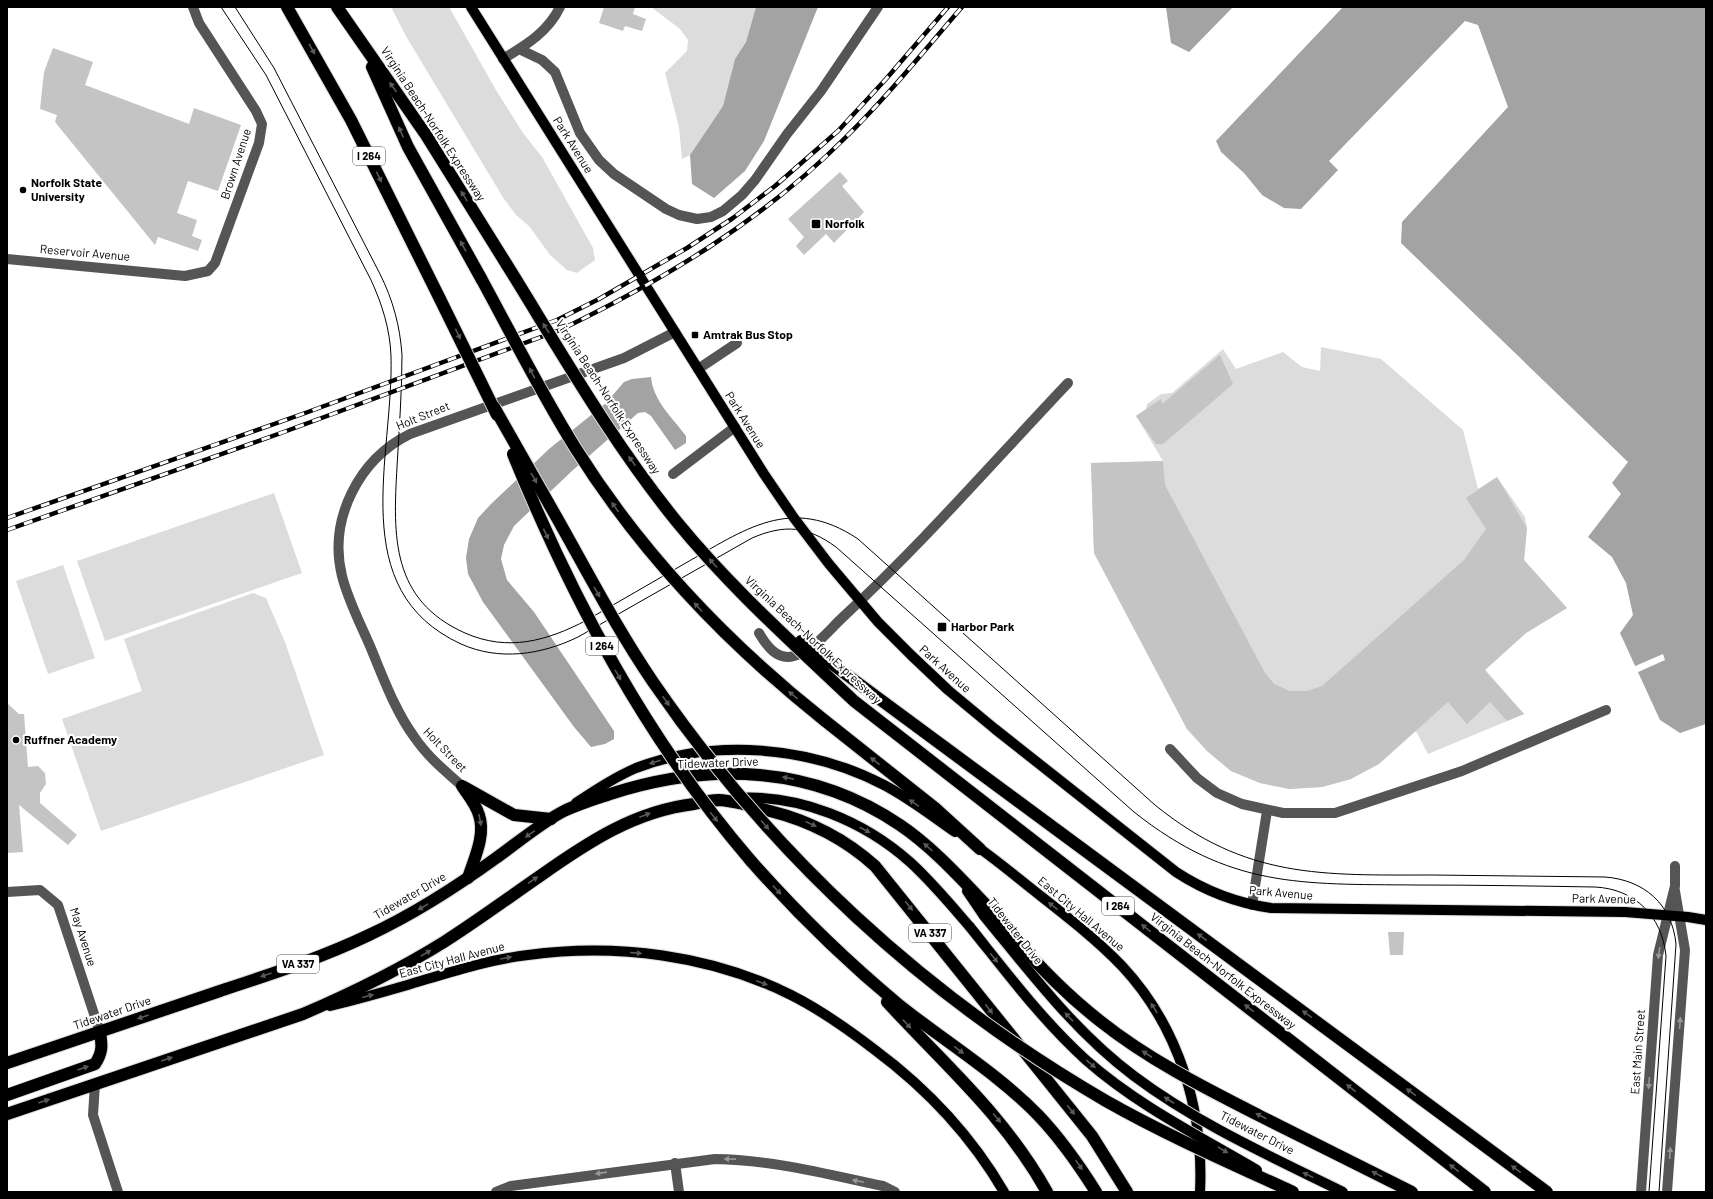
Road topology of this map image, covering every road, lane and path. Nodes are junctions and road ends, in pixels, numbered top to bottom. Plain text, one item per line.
1 (193, 7) edge
2 (337, 7) edge
3 (471, 7) edge
4 (560, 7) edge
5 (878, 7) edge
6 (290, 11) edge
7 (361, 41) junction
8 (519, 49) junction
9 (503, 59) junction
10 (7, 259) edge
11 (161, 273) joint
12 (675, 332) junction
13 (737, 343) dead end
14 (698, 369) junction
15 (1068, 383) dead end
16 (494, 408) junction
17 (735, 427) junction
18 (673, 474) dead end
19 (860, 602) junction
20 (759, 611) junction
21 (759, 633) dead end
22 (1606, 710) dead end
23 (1170, 749) dead end
24 (462, 786) junction
25 (719, 800) junction
26 (1267, 811) junction
27 (562, 812) junction
28 (551, 819) junction
29 (980, 849) junction
30 (1675, 866) dead end
31 (468, 878) junction
32 (1674, 886) junction
33 (7, 892) edge
34 (1252, 905) junction
35 (988, 913) junction
36 (1667, 915) junction
37 (1679, 916) junction
38 (1706, 920) edge
39 (852, 964) junction
40 (303, 1014) junction
41 (100, 1032) junction
42 (7, 1064) edge
43 (95, 1084) junction
44 (7, 1094) edge
45 (7, 1114) edge
46 (675, 1163) junction
47 (118, 1192) edge
48 (496, 1192) edge
49 (679, 1192) edge
50 (895, 1192) edge
51 (1004, 1192) edge
52 (1048, 1192) edge
53 (1096, 1192) edge
54 (1127, 1192) edge
55 (1200, 1192) edge
56 (1293, 1192) edge
57 (1343, 1192) edge
58 (1412, 1192) edge
59 (1485, 1192) edge
60 (1547, 1192) edge
61 (1641, 1192) edge
62 (1667, 1192) edge

1 - 11 street, Brown Avenue
2 - 7 highway, Virginia Beach-Norfolk Expressway / I 264
3 - 9 main road, Park Avenue
4 - 8 street
5 - 8 street
6 -> 16 highway, I 264, bridge
20 -> 7 highway, Virginia Beach-Norfolk Expressway / I 264, bridge
29 -> 7 highway, bridge
8 - 9 street
9 - 12 main road, Park Avenue
10 - 11 street, Reservoir Avenue
12 - 14 main road, Park Avenue
12 - 24 street, Holt Street
13 - 14 street
14 - 17 main road, Park Avenue
15 - 19 street
16 -> 39 highway, I 264, bridge
16 -> 56 highway, bridge
17 - 18 street
17 - 19 main road, Park Avenue
19 - 21 street
19 - 34 main road, Park Avenue
59 -> 20 highway, Virginia Beach-Norfolk Expressway / I 264, bridge
60 -> 20 highway, bridge
22 - 26 street
23 - 26 street
24 - 28 highway
24 -> 31 highway
40 -> 25 highway, VA 337
25 -> 54 highway, VA 337
25 -> 56 main road, bridge
26 - 34 street
27 - 28 highway, Tidewater Drive / VA 337
29 -> 27 main road, East City Hall Avenue
35 -> 27 highway, Tidewater Drive / VA 337
28 -> 31 highway, Tidewater Drive / VA 337
55 -> 29 main road, East City Hall Avenue
30 - 32 street
31 -> 41 highway, Tidewater Drive / VA 337
32 - 36 street, East Main Street
32 - 37 street
33 - 41 street, May Avenue
34 - 36 main road, Park Avenue
57 -> 35 main road, Tidewater Drive, bridge
58 -> 35 highway, VA 337, bridge
36 - 37 main road, Park Avenue
36 -> 61 street, East Main Street
37 - 38 main road, Park Avenue
62 -> 37 street
39 -> 52 highway
39 -> 53 highway, I 264
43 -> 40 highway, VA 337
40 -> 51 main road, East City Hall Avenue
41 - 42 highway, Tidewater Drive / VA 337
44 -> 41 highway
45 -> 43 highway, VA 337
43 - 47 street
46 -> 48 street
46 - 49 street
50 -> 46 street

